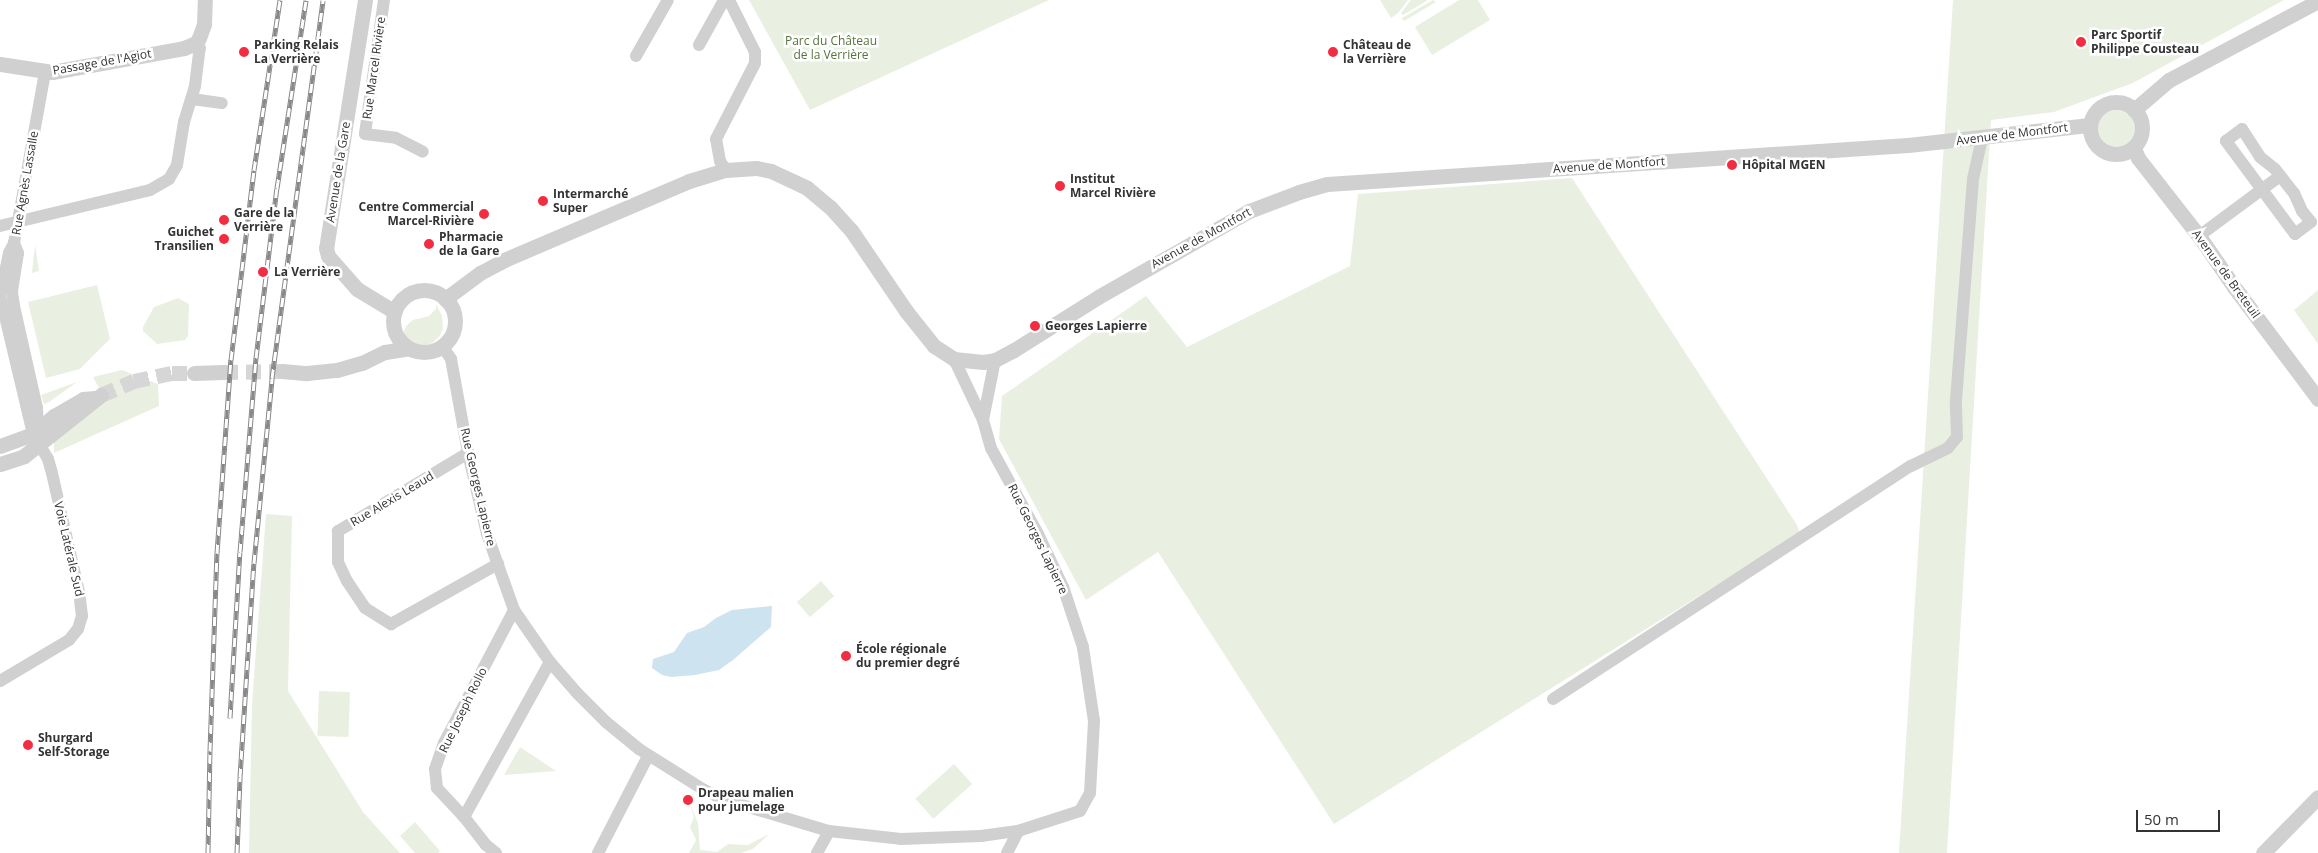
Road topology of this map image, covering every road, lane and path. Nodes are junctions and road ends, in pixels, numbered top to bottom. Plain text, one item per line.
1 (205, 0) edge
2 (365, 0) edge
3 (384, 0) edge
4 (668, 0) edge
5 (724, 0) edge
6 (728, 0) edge
7 (2317, 6) edge
8 (202, 17) junction
9 (196, 43) junction
10 (699, 45) dead end
11 (175, 48) junction
12 (636, 56) dead end
13 (0, 64) edge
14 (45, 72) junction
15 (192, 99) junction
16 (222, 103) dead end
17 (2134, 110) junction
18 (2090, 125) junction
19 (345, 130) junction
20 (365, 134) junction
21 (1982, 138) junction
22 (2134, 148) junction
23 (423, 152) dead end
24 (726, 170) junction
25 (2280, 176) junction
26 (2262, 190) junction
27 (18, 222) junction
28 (0, 226) edge
29 (2199, 236) junction
30 (14, 243) junction
31 (445, 299) junction
32 (395, 312) junction
33 (395, 332) junction
34 (442, 346) junction
35 (409, 348) junction
36 (954, 359) junction
37 (995, 360) junction
38 (223, 372) tunnel mouth
39 (194, 373) tunnel mouth
40 (99, 396) tunnel mouth
41 (2318, 400) edge
42 (982, 420) junction
43 (37, 437) junction
44 (0, 446) edge
45 (468, 454) junction
46 (0, 456) edge
47 (0, 464) edge
48 (498, 564) junction
49 (514, 610) junction
50 (550, 662) junction
51 (0, 681) edge
52 (1553, 699) dead end
53 (648, 756) junction
54 (2318, 797) edge
55 (464, 817) junction
56 (829, 831) junction
57 (1018, 831) junction
58 (496, 853) edge
59 (598, 853) edge
60 (817, 853) edge
61 (1007, 853) edge
62 (2263, 853) edge

1 - 8 street
2 - 19 street, Avenue de la Gare
3 - 20 street, Rue Marcel Rivière
4 - 12 street
5 - 10 street
6 - 24 street
7 - 17 street
8 - 9 street
8 - 11 street
9 - 11 street, Passage de l'Agiot
9 - 15 street
11 - 14 street, Passage de l'Agiot
13 - 14 street, Passage de l'Agiot
14 - 27 street, Rue Agnès Lassalle
15 - 16 street
15 - 27 street
17 - 18 street
17 - 22 street
18 - 21 street, Avenue de Montfort
18 - 22 street
19 - 20 street
19 - 32 street, Avenue de la Gare
20 - 23 street, Rue Marcel Rivière
21 - 37 street, Avenue de Montfort
21 - 52 street
22 - 29 street, Avenue de Breteuil
24 - 31 street, Avenue de Montfort
24 - 36 street, Avenue de Montfort
25 - 26 street
25 - 26 street
25 - 26 street
26 - 29 street
27 - 28 street
27 - 30 street, Rue Agnès Lassalle
29 - 41 street, Avenue de Breteuil
30 - 43 street
30 - 43 street, Rue Agnès Lassalle
31 - 32 street
31 - 34 street
32 - 33 street
33 - 35 street
33 - 35 street
34 - 35 street
34 - 45 street, Rue Georges Lapierre
36 - 37 street, Avenue de Montfort
36 - 42 street, Rue Georges Lapierre
37 - 42 street
38 - 39 street
40 - 43 street
42 - 57 street, Rue Georges Lapierre
43 - 44 street
43 - 46 street
43 - 47 street
43 - 51 street, Voie Latérale Sud
45 - 48 street, Rue Georges Lapierre
45 - 48 street, Rue Alexis Leaud
48 - 49 street, Rue Georges Lapierre
49 - 50 street, Rue Georges Lapierre
49 - 55 street, Rue Joseph Rollo
50 - 53 street, Rue Georges Lapierre
50 - 55 street
53 - 56 street, Rue Georges Lapierre
53 - 59 street
54 - 62 street
55 - 58 street, Rue Joseph Rollo
56 - 57 street, Rue Georges Lapierre
56 - 60 street
57 - 61 street

